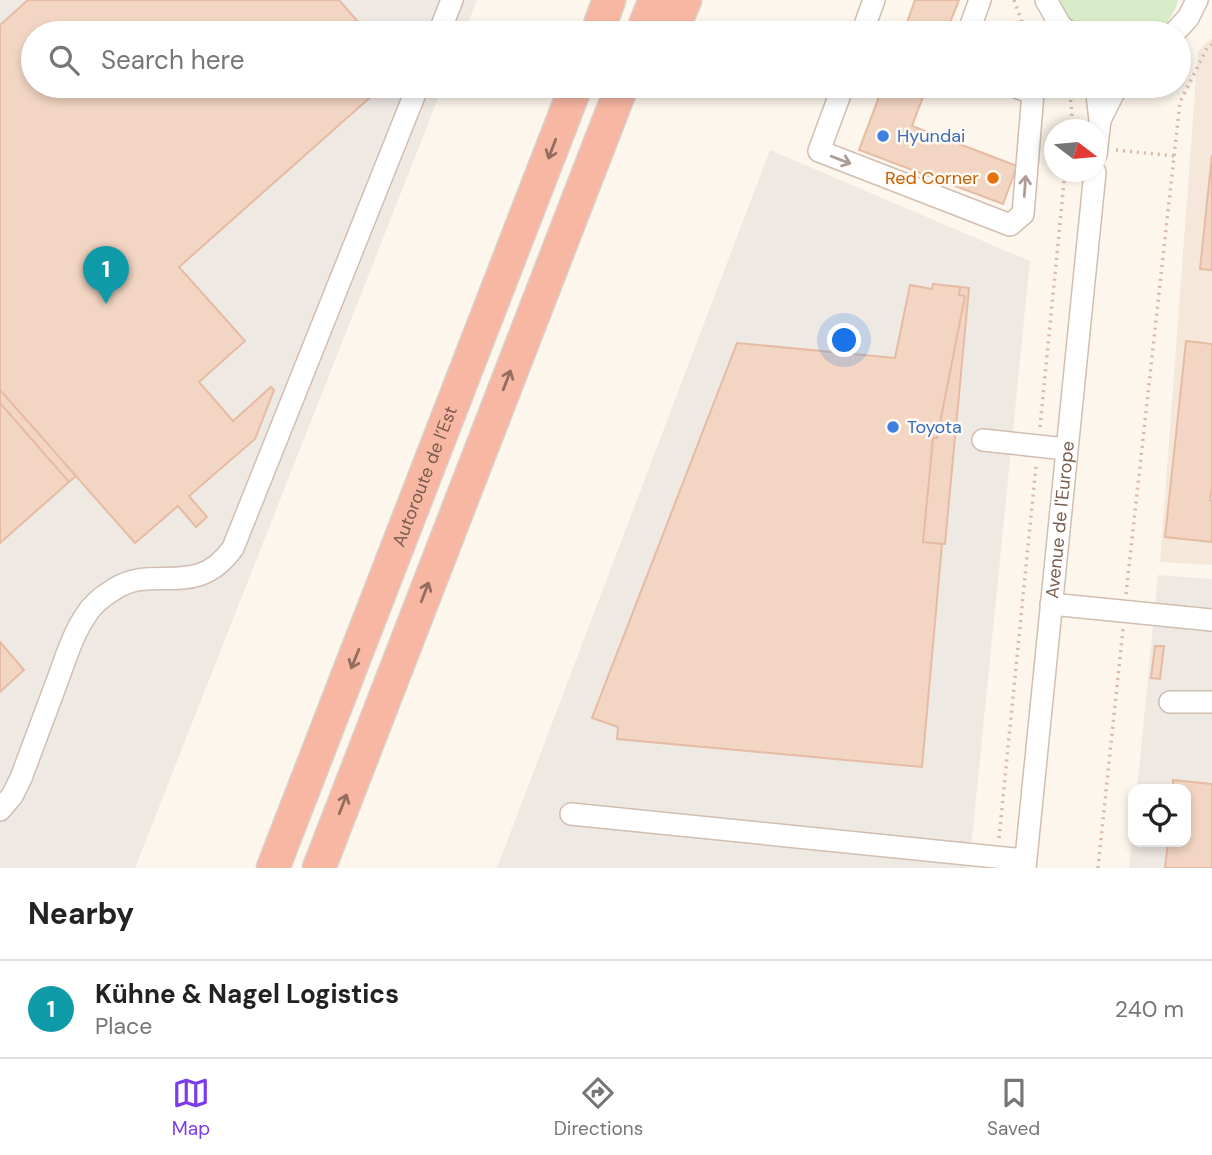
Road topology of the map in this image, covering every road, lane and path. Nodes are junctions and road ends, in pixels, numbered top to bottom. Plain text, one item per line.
1 (452, 0) edge
2 (609, 0) edge
3 (655, 0) edge
4 (685, 0) edge
5 (874, 0) edge
6 (980, 0) edge
7 (1014, 0) edge
8 (1046, 0) edge
9 (1212, 1) edge
10 (1186, 17) edge
11 (444, 21) edge
12 (601, 21) edge
13 (647, 21) edge
14 (676, 21) edge
15 (866, 21) edge
16 (972, 21) edge
17 (1022, 21) edge
18 (1058, 21) edge
19 (1212, 44) edge
20 (1191, 80) edge
21 (413, 98) edge
22 (571, 98) edge
23 (617, 98) edge
24 (637, 98) edge
25 (839, 98) edge
26 (1032, 98) edge
27 (1070, 98) edge
28 (1097, 98) edge
29 (1111, 98) edge
30 (1182, 98) edge
31 (1071, 119) edge
32 (1100, 119) edge
33 (1100, 119) edge
34 (600, 142) junction
35 (1107, 149) edge
36 (1174, 156) junction
37 (1064, 182) edge
38 (1094, 182) edge
39 (983, 440) dead end
40 (1038, 446) junction
41 (1066, 449) junction
42 (1051, 604) junction
43 (1125, 611) junction
44 (1212, 620) edge
45 (1170, 702) dead end
46 (1212, 702) edge
47 (0, 810) edge
48 (571, 814) dead end
49 (997, 857) junction
50 (1025, 864) edge
51 (273, 868) edge
52 (319, 868) edge
53 (1098, 868) edge

1 - 11 street
2 - 12 highway
3 - 13 highway
4 - 14 highway
5 - 15 street
6 - 16 street
7 - 17 path
8 - 18 street
9 - 10 street
19 - 20 path
21 - 47 street
22 -> 51 highway, Autoroute de l’Est
23 - 34 highway
24 - 34 highway
25 -> 26 street
27 - 31 path
28 - 32 street
29 - 33 street
30 - 36 path
52 -> 34 highway
35 - 36 path
36 - 43 path
37 - 40 path
38 - 41 street, Avenue de l'Europe
39 - 40 street
40 - 41 street
40 - 49 path
41 - 42 street, Avenue de l'Europe
42 - 43 street
42 - 50 street, Avenue de l'Europe
43 - 44 street
43 - 53 path
45 - 46 street
48 - 49 street
49 - 50 street

